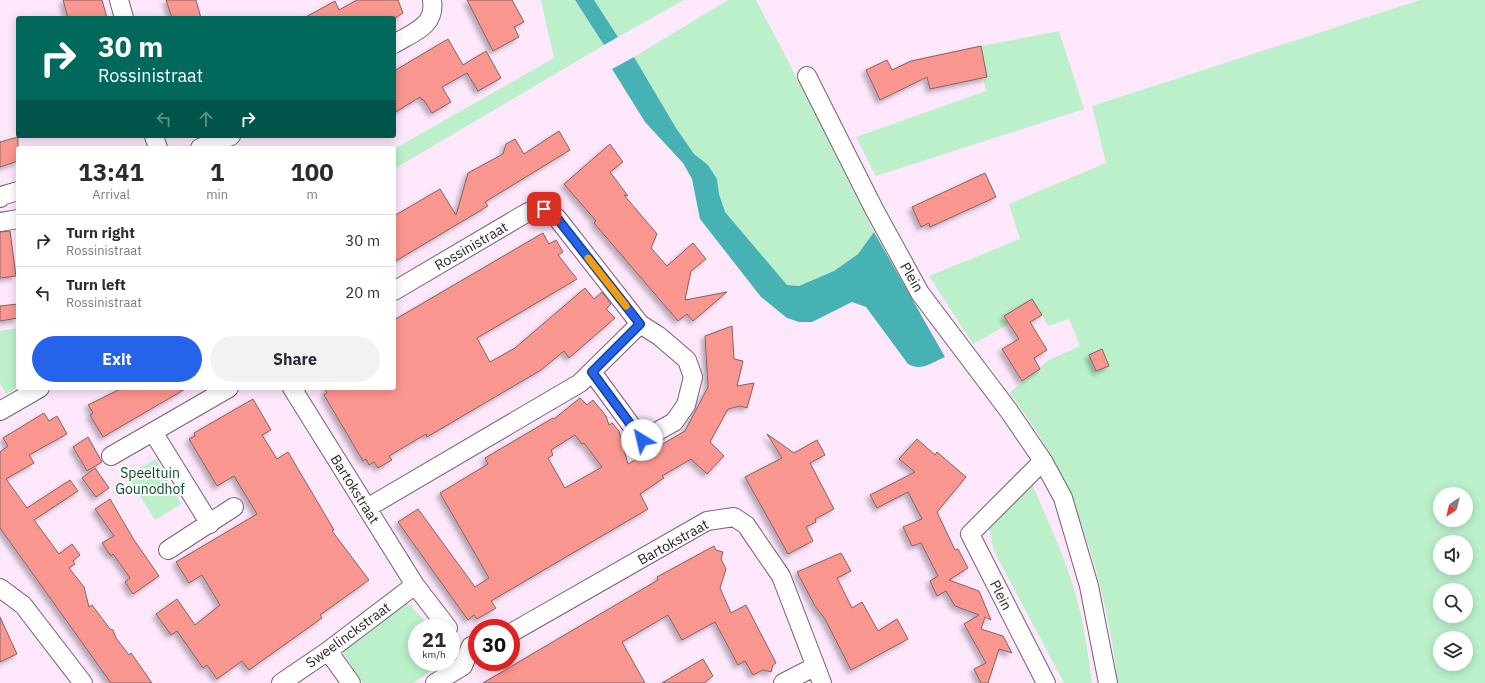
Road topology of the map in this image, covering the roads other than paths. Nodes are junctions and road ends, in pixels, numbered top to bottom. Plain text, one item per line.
1 (119, 0) edge
2 (432, 0) edge
3 (123, 16) edge
4 (396, 43) edge
5 (807, 76) dead end
6 (226, 138) edge
7 (205, 146) edge
8 (16, 192) edge
9 (0, 198) edge
10 (16, 219) edge
11 (0, 222) edge
12 (396, 290) edge
13 (640, 324) junction
14 (592, 372) junction
15 (37, 390) edge
16 (225, 390) edge
17 (293, 390) edge
18 (0, 411) edge
19 (153, 432) junction
20 (111, 456) dead end
21 (1043, 461) junction
22 (234, 507) dead end
23 (367, 508) junction
24 (210, 524) junction
25 (168, 550) dead end
26 (415, 585) junction
27 (0, 589) edge
28 (441, 619) edge
29 (520, 628) edge
30 (328, 651) junction
31 (468, 657) edge
32 (814, 667) junction
33 (83, 683) edge
34 (281, 683) edge
35 (351, 683) edge
36 (435, 683) edge
37 (783, 683) edge
38 (822, 683) edge
39 (1046, 683) edge
40 (1108, 683) edge

1 - 3 street
2 - 4 street
5 - 21 street, Plein
6 - 7 street
8 - 9 street
10 - 11 street
12 - 13 street, Rossinistraat
13 - 14 street
13 - 14 street, Rossinistraat
14 - 23 street
15 - 18 street
16 - 19 street
17 - 23 street, Bartokstraat
19 - 20 street
19 - 24 street
21 - 39 street, Plein
21 - 40 street, Plein
22 - 24 street
23 - 26 street, Bartokstraat
24 - 25 street
26 - 28 street, Bartokstraat
26 - 30 street, Sweelinckstraat
27 - 33 street
29 - 32 street, Bartokstraat
30 - 34 street, Sweelinckstraat
30 - 35 street
31 - 36 street
32 - 37 street
32 - 38 street, Bartokstraat

